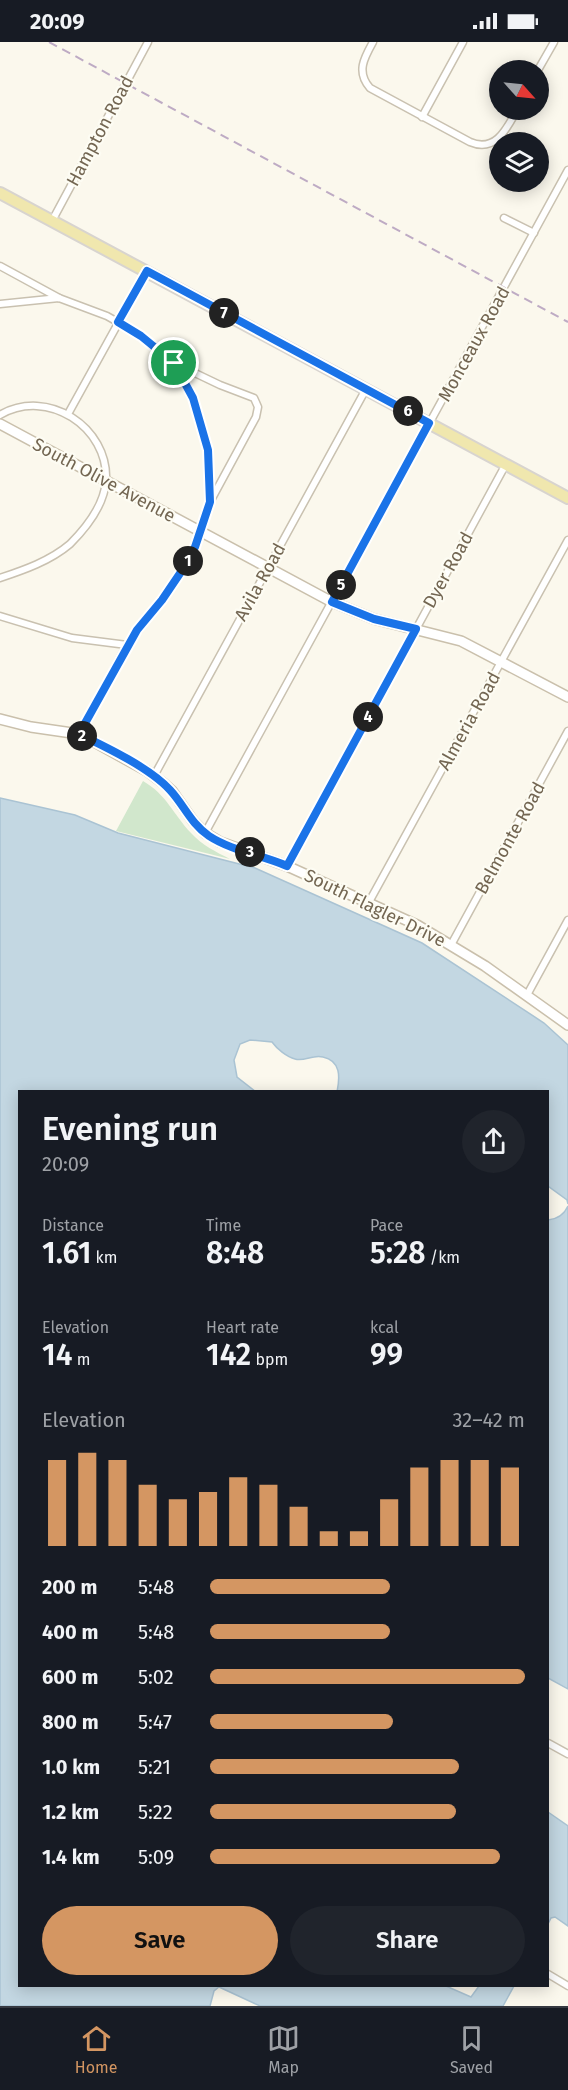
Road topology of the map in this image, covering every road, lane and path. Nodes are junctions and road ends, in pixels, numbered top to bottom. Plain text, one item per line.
1 (148, 42) edge
2 (373, 42) edge
3 (463, 42) edge
4 (554, 42) edge
5 (544, 60) edge
6 (422, 117) junction
7 (511, 120) edge
8 (568, 170) edge
9 (0, 193) edge
10 (504, 218) dead end
11 (52, 221) junction
12 (534, 233) junction
13 (0, 266) edge
14 (147, 271) junction
15 (60, 298) junction
16 (0, 304) edge
17 (118, 322) junction
18 (174, 363) junction
19 (366, 389) junction
20 (68, 414) junction
21 (0, 415) edge
22 (429, 423) junction
23 (0, 424) edge
24 (506, 464) junction
25 (106, 481) junction
26 (568, 498) edge
27 (210, 502) junction
28 (200, 531) junction
29 (568, 540) edge
30 (268, 567) junction
31 (0, 578) edge
32 (332, 602) junction
33 (0, 616) edge
34 (416, 629) junction
35 (128, 645) junction
36 (502, 661) junction
37 (568, 697) edge
38 (0, 718) edge
39 (568, 731) edge
40 (79, 734) junction
41 (154, 776) junction
42 (205, 833) junction
43 (287, 866) junction
44 (369, 902) junction
45 (568, 920) edge
46 (451, 945) junction
47 (527, 995) junction
48 (568, 1025) edge
49 (549, 1744) edge
50 (568, 1754) edge
51 (549, 1975) edge
52 (568, 1986) edge

1 - 11 street, Hampton Road
2 - 6 street
3 - 6 street
4 - 5 street
6 - 7 street
8 - 12 street, Monceaux Road
9 - 11 main road
10 - 12 street
11 - 14 main road
12 - 22 street, Monceaux Road
13 - 15 street
14 - 17 street
14 - 19 main road
15 - 16 street
15 - 17 street
17 - 18 street
17 - 20 street
18 - 27 street
18 - 27 street
19 - 22 main road
19 - 30 street, Avila Road
20 - 21 street
20 - 25 street
22 - 24 main road
22 - 32 street, Monceaux Road
23 - 25 street, South Olive Avenue
24 - 26 main road
24 - 34 street, Dyer Road
25 - 28 street, South Olive Avenue
25 - 31 street
27 - 28 street
28 - 30 street, South Olive Avenue
28 - 35 street
29 - 36 street, Almeria Road
30 - 32 street, South Olive Avenue
30 - 41 street, Avila Road
32 - 34 street, South Olive Avenue
32 - 42 street, Monceaux Road
33 - 35 street
34 - 36 street, South Olive Avenue
34 - 43 street, Dyer Road
35 - 40 street
36 - 37 street, South Olive Avenue
36 - 44 street, Almeria Road
38 - 40 street
39 - 46 street, Belmonte Road
40 - 41 street, South Flagler Drive
41 - 42 street, South Flagler Drive
42 - 43 street, South Flagler Drive
43 - 44 street, South Flagler Drive
44 - 46 street, South Flagler Drive
45 - 47 street
46 - 47 street, South Flagler Drive
47 - 48 street, South Flagler Drive
49 - 50 street
51 - 52 street

